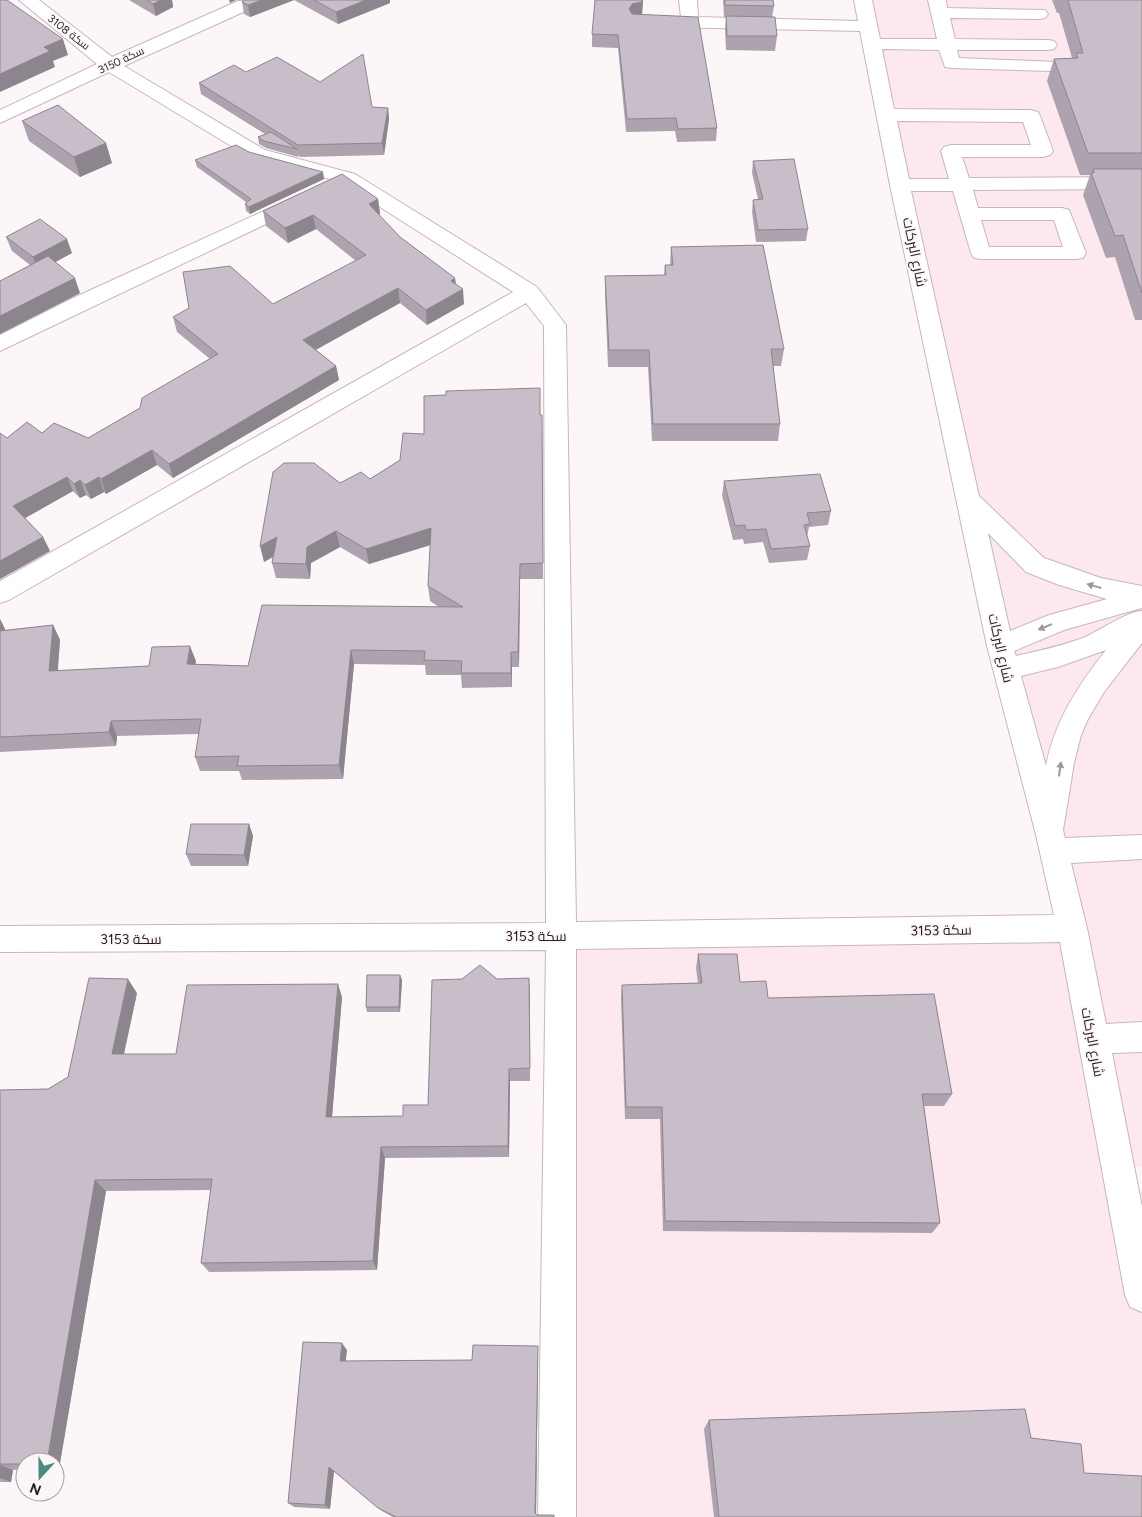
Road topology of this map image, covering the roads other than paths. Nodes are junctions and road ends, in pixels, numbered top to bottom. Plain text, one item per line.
1 (28, 0) edge
2 (688, 0) edge
3 (863, 0) edge
4 (244, 5) edge
5 (938, 7) edge
6 (1039, 14) dead end
7 (647, 22) edge
8 (690, 23) junction
9 (869, 35) junction
10 (946, 44) junction
11 (1048, 45) dead end
12 (110, 65) junction
13 (1051, 66) dead end
14 (886, 115) junction
15 (0, 117) edge
16 (348, 178) junction
17 (1142, 183) edge
18 (900, 185) junction
19 (960, 185) junction
20 (969, 214) junction
21 (529, 292) junction
22 (0, 344) edge
23 (969, 500) junction
24 (0, 593) edge
25 (1142, 598) edge
26 (1142, 618) edge
27 (1142, 625) edge
28 (1003, 658) junction
29 (1051, 843) junction
30 (1142, 847) edge
31 (1072, 928) junction
32 (561, 936) junction
33 (0, 939) edge
34 (1142, 1037) edge
35 (1093, 1039) junction
36 (1142, 1295) edge
37 (557, 1517) edge

1 - 12 street, سكة 3108
2 - 8 street
3 - 9 street, شارع البركات
4 - 12 street, سكة 3150
5 - 6 street
5 - 10 street
7 - 8 street
8 - 9 street
9 - 10 street
9 - 14 street, شارع البركات
10 - 11 street
10 - 13 street
12 - 15 street, سكة 3150
12 - 16 street, سكة 3108
14 - 18 street, شارع البركات
14 - 19 street
16 - 21 street, سكة 3108
16 - 22 street
17 - 19 street
18 - 19 street
18 - 23 street, شارع البركات
19 - 20 street
20 - 20 street
21 - 24 street
21 - 32 street, سكة 3108
25 -> 23 street
23 - 28 street, شارع البركات
25 -> 28 street
26 - 28 street
29 -> 27 street
28 - 29 street, شارع البركات
29 - 30 street
29 - 31 street, شارع البركات
31 - 32 street, سكة 3153
31 - 35 street, شارع البركات
32 - 33 street, سكة 3153
32 - 37 street, سكة 3108
34 - 35 street
35 - 36 street, شارع البركات

